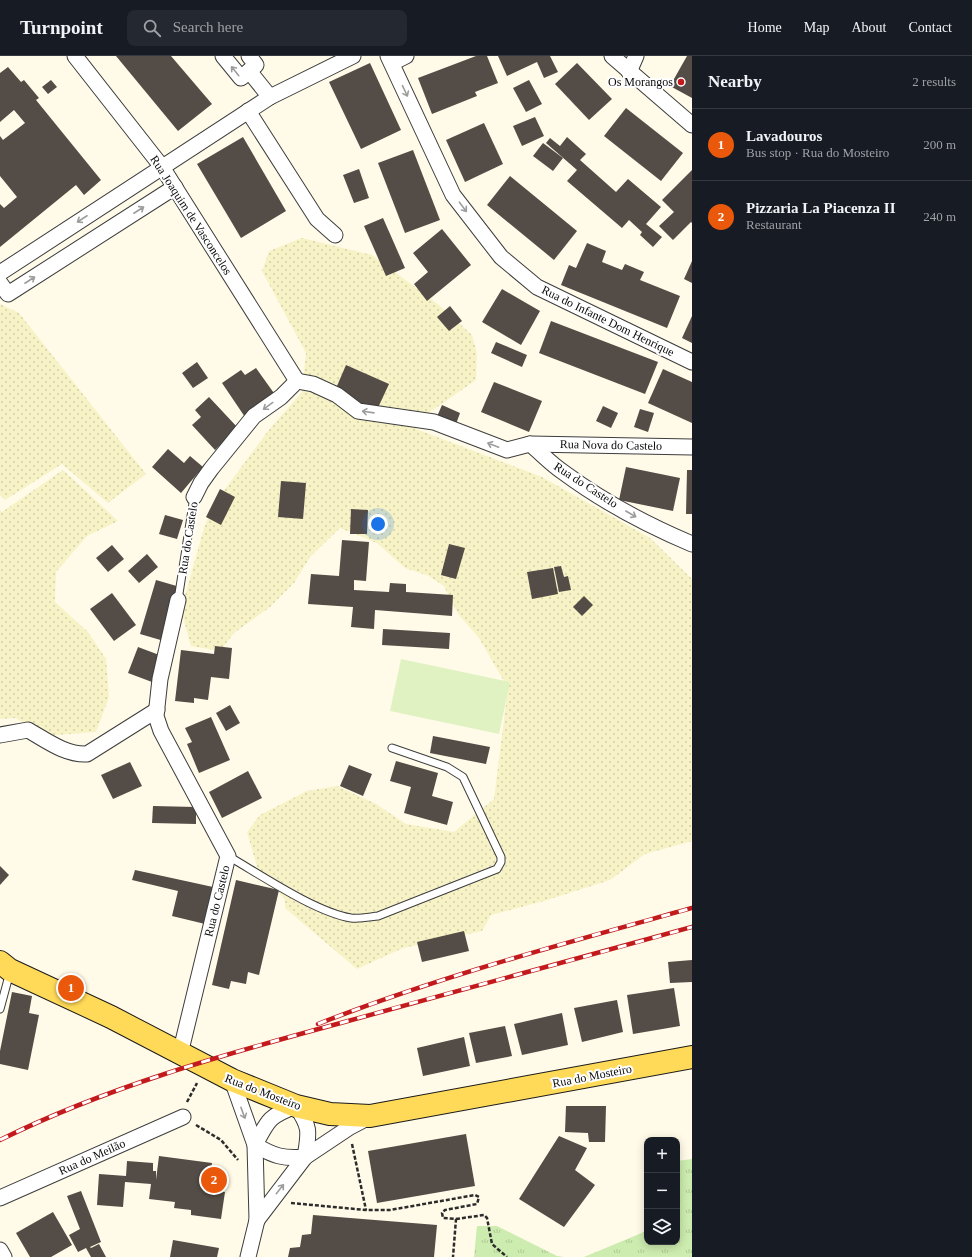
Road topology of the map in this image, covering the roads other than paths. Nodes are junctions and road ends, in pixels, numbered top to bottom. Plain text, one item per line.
1 (75, 56) edge
2 (223, 56) edge
3 (353, 56) edge
4 (406, 56) edge
5 (612, 56) edge
6 (636, 56) edge
7 (390, 60) edge
8 (249, 63) edge
9 (629, 72) junction
10 (270, 97) junction
11 (248, 111) junction
12 (692, 125) edge
13 (162, 167) junction
14 (175, 186) junction
15 (335, 235) dead end
16 (0, 273) edge
17 (0, 283) edge
18 (692, 362) edge
19 (297, 381) junction
20 (530, 444) junction
21 (692, 447) edge
22 (194, 497) joint
23 (692, 544) edge
24 (178, 600) joint
25 (157, 710) junction
26 (0, 735) edge
27 (392, 748) dead end
28 (228, 856) junction
29 (5, 966) edge
30 (0, 1009) edge
31 (180, 1054) junction
32 (692, 1056) edge
33 (232, 1080) junction
34 (296, 1106) junction
35 (370, 1116) junction
36 (183, 1117) road end
37 (255, 1145) junction
38 (305, 1157) junction
39 (0, 1198) edge
40 (257, 1220) junction
41 (0, 1250) edge
42 (4, 1257) edge
43 (248, 1257) edge

1 - 13 street, Rua Joaquim de Vasconcelos
8 -> 2 street
3 - 10 street
4 - 7 street
5 - 9 street
6 - 9 street
7 -> 18 street, Rua do Infante Dom Henrique
8 - 10 street
9 - 12 street
10 - 11 street
11 - 13 street
11 - 15 street
13 - 14 street, Rua Joaquim de Vasconcelos
13 -> 16 street
17 -> 14 street
14 - 19 street, Rua Joaquim de Vasconcelos
20 -> 19 street
19 -> 22 street, Rua do Castelo
20 - 21 street, Rua Nova do Castelo
20 -> 23 street, Rua do Castelo
22 - 24 lane, Rua do Castelo
24 - 25 street, Rua do Castelo
25 - 26 street
25 - 28 street, Rua do Castelo
27 - 28 lane
28 - 31 street, Rua do Castelo
29 - 30 lane
29 - 31 main road, Rua do Mosteiro
31 - 33 main road, Rua do Mosteiro
32 - 35 main road, Rua do Mosteiro
33 - 34 main road, Rua do Mosteiro
33 -> 37 street
34 - 35 main road, Rua do Mosteiro
34 - 37 street
34 - 38 street
35 - 38 street
36 - 39 street, Rua do Meilão
37 - 38 street
37 - 40 street
40 -> 38 street
40 - 43 street
41 - 42 street

